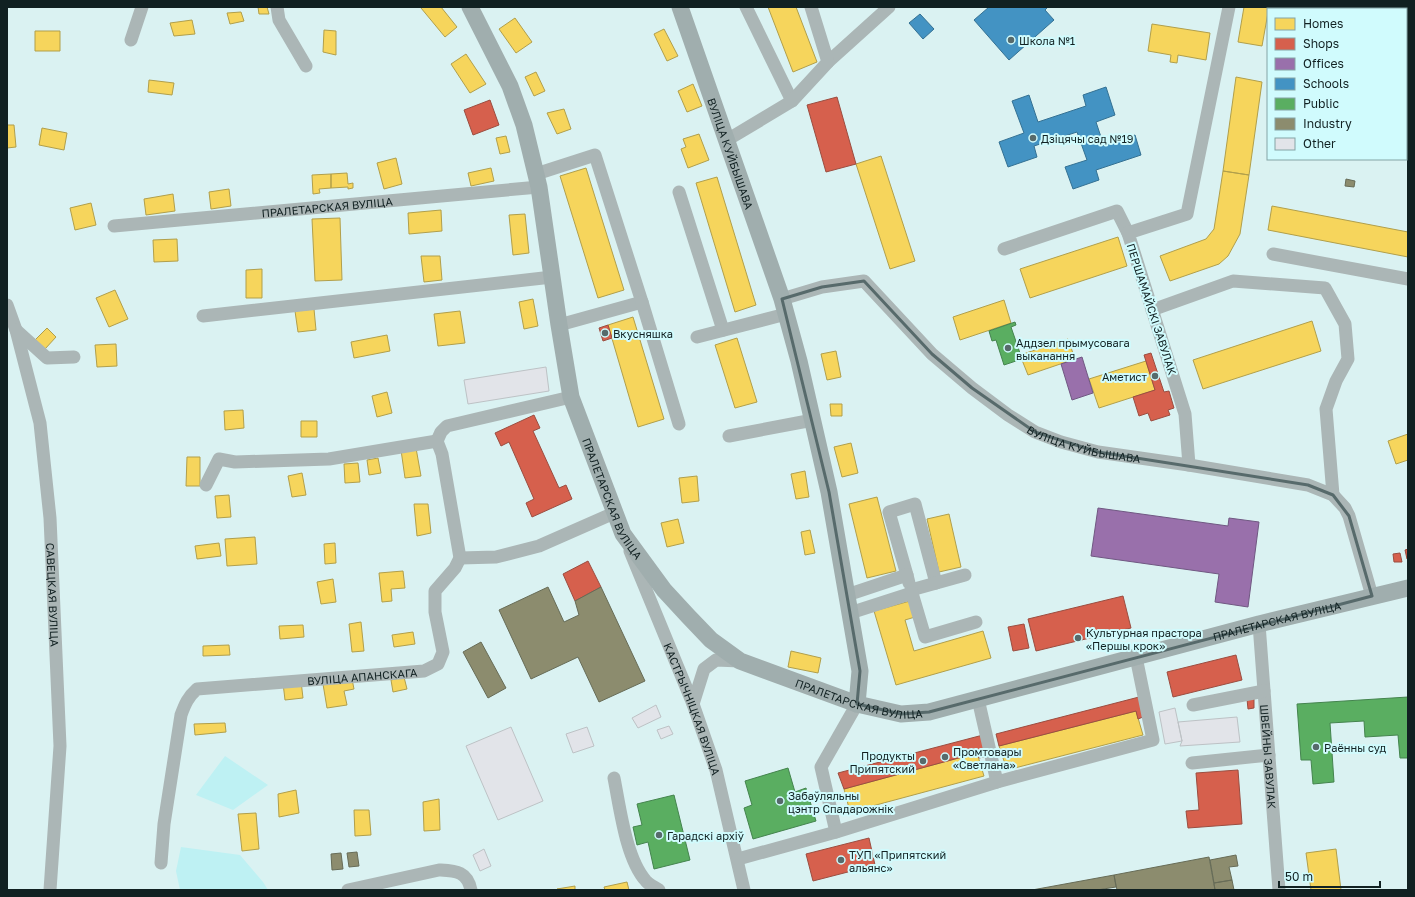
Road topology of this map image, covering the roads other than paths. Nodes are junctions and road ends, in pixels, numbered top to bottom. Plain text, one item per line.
1 (142, 7) edge
2 (277, 7) edge
3 (470, 7) edge
4 (680, 7) edge
5 (746, 7) edge
6 (811, 7) edge
7 (889, 7) edge
8 (1229, 7) edge
9 (131, 40) dead end
10 (828, 62) junction
11 (306, 66) dead end
12 (792, 101) junction
13 (727, 140) junction
14 (537, 180) junction
15 (679, 192) dead end
16 (114, 226) dead end
17 (1128, 233) junction
18 (1004, 249) dead end
19 (1273, 254) dead end
20 (552, 277) junction
21 (1408, 279) edge
22 (642, 302) junction
23 (7, 305) edge
24 (784, 306) junction
25 (1152, 310) junction
26 (203, 316) dead end
27 (559, 325) junction
28 (16, 330) junction
29 (723, 330) junction
30 (697, 337) dead end
31 (74, 357) dead end
32 (571, 397) junction
33 (812, 420) junction
34 (679, 424) dead end
35 (728, 436) dead end
36 (437, 441) junction
37 (1190, 465) junction
38 (206, 485) dead end
39 (1333, 495) junction
40 (614, 513) junction
41 (623, 534) junction
42 (460, 558) junction
43 (907, 575) junction
44 (966, 575) dead end
45 (936, 583) junction
46 (1408, 588) edge
47 (911, 592) junction
48 (847, 595) junction
49 (1372, 596) junction
50 (850, 613) junction
51 (976, 622) dead end
52 (1259, 624) junction
53 (1136, 657) junction
54 (740, 661) junction
55 (1264, 691) junction
56 (978, 699) junction
57 (693, 704) junction
58 (857, 704) junction
59 (1193, 706) dead end
60 (1269, 755) junction
61 (1192, 763) dead end
62 (614, 778) dead end
63 (997, 782) junction
64 (836, 832) junction
65 (738, 859) junction
66 (161, 863) dead end
67 (50, 890) edge
68 (348, 890) edge
69 (471, 890) edge
70 (659, 890) edge
71 (744, 890) edge
72 (1279, 890) edge

1 - 9 street
2 - 11 street
3 - 14 main road, ПРАЛЕТАРСКАЯ ВУЛІЦА
4 - 13 main road, ВУЛІЦА КУЙБЫШАВА
5 - 12 street
6 - 10 street
7 - 10 street
8 - 17 street, ПЕРШАМАЙСКІ ЗАВУЛАК
10 - 12 street
12 - 13 street
13 - 24 main road, ВУЛІЦА КУЙБЫШАВА
14 - 16 street, ПРАЛЕТАРСКАЯ ВУЛІЦА
14 - 20 main road, ПРАЛЕТАРСКАЯ ВУЛІЦА
14 - 22 street
15 - 29 street
17 - 18 street
17 - 25 street, ПЕРШАМАЙСКІ ЗАВУЛАК
19 - 21 street
20 - 26 street
20 - 27 main road, ПРАЛЕТАРСКАЯ ВУЛІЦА
22 - 27 street
22 - 34 street
23 - 28 street, САВЕЦКАЯ ВУЛІЦА
24 - 29 street
24 - 33 main road, ВУЛІЦА КУЙБЫШАВА
24 - 37 street, ВУЛІЦА КУЙБЫШАВА
25 - 37 street, ПЕРШАМАЙСКІ ЗАВУЛАК
25 - 39 street
27 - 32 main road, ПРАЛЕТАРСКАЯ ВУЛІЦА
28 - 31 street
28 - 67 street, САВЕЦКАЯ ВУЛІЦА
29 - 30 street
32 - 36 street
32 - 40 main road, ПРАЛЕТАРСКАЯ ВУЛІЦА
33 - 35 street
33 - 48 main road, ВУЛІЦА КУЙБЫШАВА
36 - 38 street
36 - 42 street
37 - 39 street, ВУЛІЦА КУЙБЫШАВА
39 - 49 street, ВУЛІЦА КУЙБЫШАВА
40 - 41 main road, ПРАЛЕТАРСКАЯ ВУЛІЦА
40 - 42 street
41 - 54 main road, ПРАЛЕТАРСКАЯ ВУЛІЦА
41 - 57 street, КАСТРЫЧНІЦКАЯ ВУЛІЦА
42 - 66 street, ВУЛІЦА АПАНСКАГА
43 - 45 street
43 - 47 street
43 - 48 street
44 - 45 street
45 - 47 street
46 - 49 main road, ПРАЛЕТАРСКАЯ ВУЛІЦА
47 - 50 street
47 - 51 street
48 - 50 main road, ВУЛІЦА КУЙБЫШАВА
49 - 52 main road, ПРАЛЕТАРСКАЯ ВУЛІЦА
50 - 58 main road, ВУЛІЦА КУЙБЫШАВА
52 - 53 main road, ПРАЛЕТАРСКАЯ ВУЛІЦА
52 - 55 street, ШВЕЙНЫ ЗАВУЛАК
53 - 56 main road, ПРАЛЕТАРСКАЯ ВУЛІЦА
53 - 63 street
54 - 57 street
54 - 58 main road, ПРАЛЕТАРСКАЯ ВУЛІЦА
55 - 59 street
55 - 60 street, ШВЕЙНЫ ЗАВУЛАК
56 - 58 main road, ПРАЛЕТАРСКАЯ ВУЛІЦА
56 - 63 street
57 - 65 street, КАСТРЫЧНІЦКАЯ ВУЛІЦА
58 - 64 street
60 - 61 street
60 - 72 street, ШВЕЙНЫ ЗАВУЛАК
62 - 70 street
63 - 64 street
64 - 65 street
65 - 71 street, КАСТРЫЧНІЦКАЯ ВУЛІЦА
68 - 69 street

